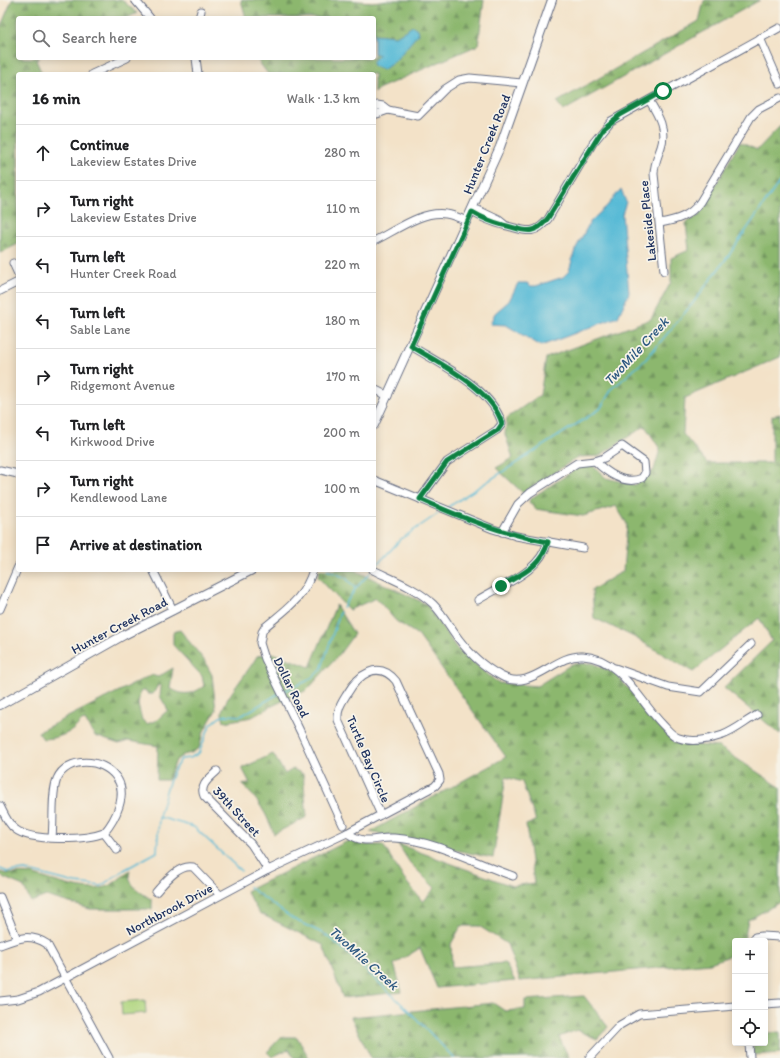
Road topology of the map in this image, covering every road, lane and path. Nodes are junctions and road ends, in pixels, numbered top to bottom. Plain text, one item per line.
1 (135, 0) edge
2 (552, 0) edge
3 (148, 16) edge
4 (779, 28) dead end
5 (760, 38) junction
6 (123, 60) edge
7 (196, 60) edge
8 (96, 72) edge
9 (198, 72) edge
10 (522, 83) junction
11 (780, 84) edge
12 (780, 98) edge
13 (649, 100) junction
14 (388, 110) dead end
15 (473, 210) junction
16 (467, 221) junction
17 (660, 223) junction
18 (376, 240) edge
19 (12, 263) dead end
20 (16, 270) edge
21 (664, 272) dead end
22 (16, 283) edge
23 (0, 291) edge
24 (411, 346) junction
25 (376, 390) edge
26 (388, 396) junction
27 (376, 421) edge
28 (595, 461) junction
29 (0, 470) edge
30 (16, 474) edge
31 (376, 481) edge
32 (420, 499) junction
33 (502, 532) junction
34 (548, 542) junction
35 (583, 548) dead end
36 (376, 571) edge
37 (16, 572) edge
38 (154, 572) edge
39 (248, 572) edge
40 (312, 572) edge
41 (478, 600) dead end
42 (0, 609) edge
43 (172, 610) junction
44 (751, 644) dead end
45 (613, 668) junction
46 (0, 705) edge
47 (757, 715) dead end
48 (217, 771) dead end
49 (440, 780) joint
50 (0, 806) edge
51 (381, 815) junction
52 (343, 825) dead end
53 (104, 833) junction
54 (347, 833) junction
55 (52, 837) junction
56 (117, 850) dead end
57 (268, 870) junction
58 (513, 876) dead end
59 (156, 892) dead end
60 (220, 895) junction
61 (0, 897) edge
62 (780, 937) edge
63 (757, 938) edge
64 (17, 939) junction
65 (0, 945) edge
66 (66, 977) junction
67 (0, 1001) edge
68 (780, 1003) edge
69 (768, 1004) edge
70 (732, 1006) edge
71 (749, 1046) edge
72 (109, 1058) edge
73 (589, 1058) edge
74 (750, 1058) edge

1 - 3 street
2 - 10 main road, Hunter Creek Road
4 - 5 street
5 - 11 street
5 - 13 street
6 - 8 street
7 - 9 street
10 - 14 street
10 - 15 main road, Hunter Creek Road
12 - 17 street
13 - 15 street
13 - 17 street, Lakeside Place
15 - 16 main road, Hunter Creek Road
16 - 18 street
16 - 24 main road, Hunter Creek Road
17 - 21 street, Lakeside Place
19 - 20 street
22 - 23 street
24 - 26 main road, Hunter Creek Road
24 - 32 street
25 - 26 street
26 - 27 main road, Hunter Creek Road
28 - 28 street
28 - 33 street
29 - 30 street
31 - 32 street
32 - 33 street
33 - 34 street
34 - 35 street
34 - 41 street
36 - 45 street
37 - 42 street
38 - 43 street
39 - 43 main road, Hunter Creek Road
40 - 52 street, Dollar Road
43 - 46 main road, Hunter Creek Road
44 - 45 street
45 - 47 street
48 - 57 street, 39th Street
49 - 51 street, Northbrook Drive
49 - 51 street, Turtle Bay Circle
50 - 55 street
51 - 54 street, Northbrook Drive
53 - 55 street
53 - 55 street
53 - 56 street
54 - 57 street, Northbrook Drive
54 - 58 street
57 - 60 street, Northbrook Drive
59 - 60 street
60 - 66 street, Northbrook Drive
61 - 64 street
62 - 63 street
64 - 65 street
64 - 66 street
66 - 67 street, Northbrook Drive
66 - 72 street
68 - 69 street
70 - 73 street
71 - 74 street

